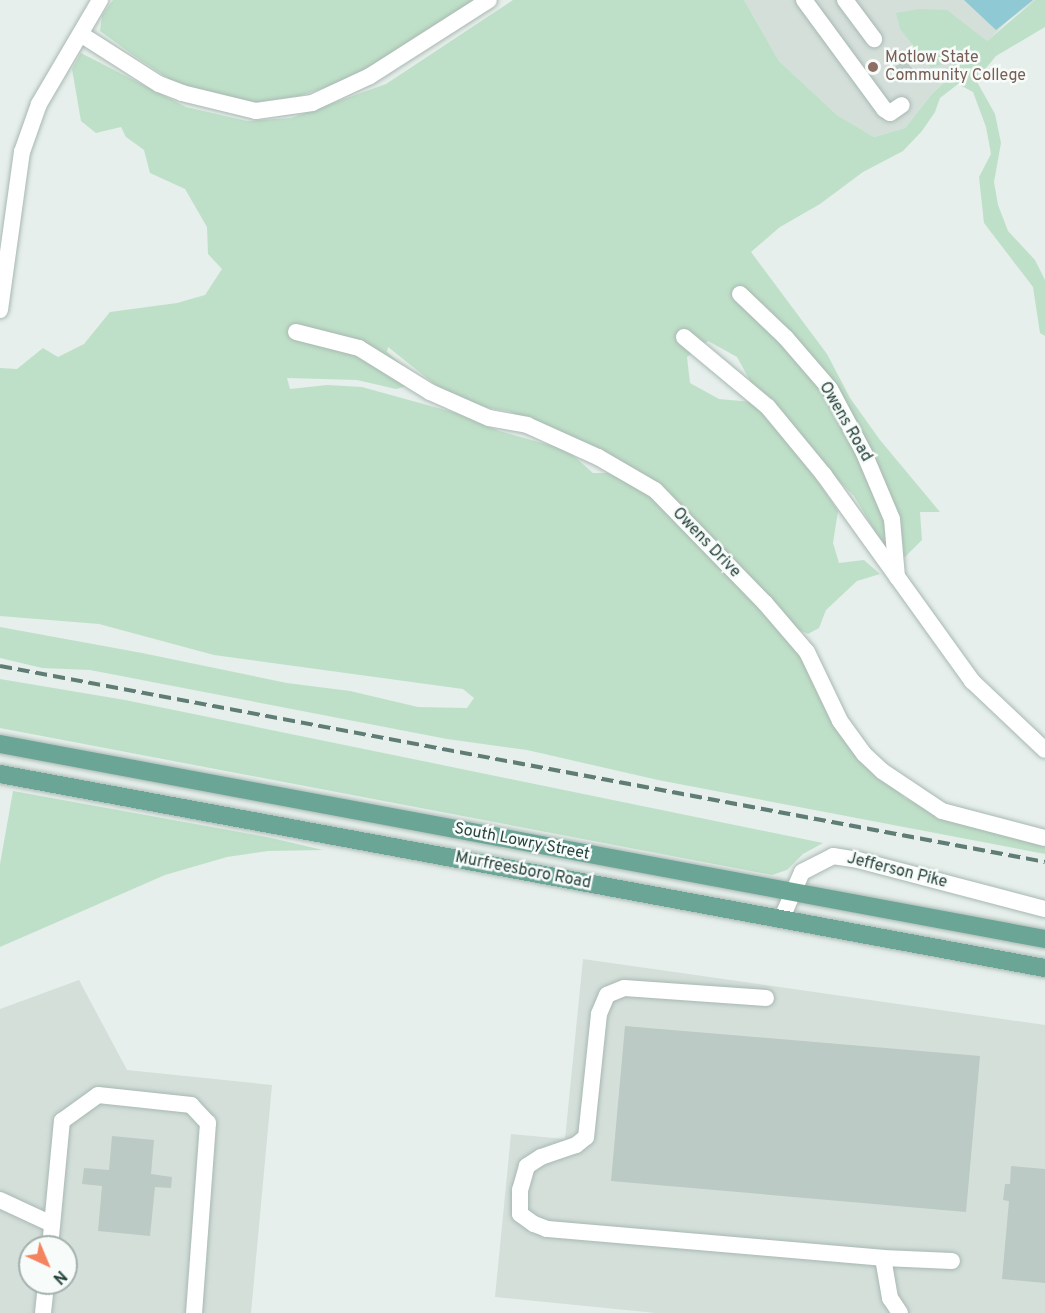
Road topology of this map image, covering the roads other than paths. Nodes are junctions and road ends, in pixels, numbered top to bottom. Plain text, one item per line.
1 (100, 0) edge
2 (489, 0) edge
3 (804, 0) edge
4 (845, 0) edge
5 (82, 35) junction
6 (874, 39) dead end
7 (902, 105) dead end
8 (740, 294) dead end
9 (0, 310) edge
10 (296, 332) dead end
11 (684, 337) dead end
12 (897, 578) junction
13 (0, 744) edge
14 (1045, 750) edge
15 (0, 774) edge
16 (1045, 838) edge
17 (793, 892) junction
18 (1045, 909) edge
19 (781, 920) junction
20 (1045, 939) edge
21 (1045, 968) edge
22 (766, 998) dead end
23 (0, 1200) edge
24 (52, 1224) junction
25 (51, 1235) edge
26 (882, 1258) junction
27 (952, 1260) dead end
28 (45, 1295) edge
29 (43, 1313) edge
30 (194, 1313) edge
31 (900, 1313) edge

1 - 5 street
2 - 5 street
3 - 7 street
4 - 6 street
5 - 9 street
8 - 12 street, Owens Road
10 - 16 street, Owens Drive
11 - 12 street
12 - 14 street
13 - 17 main road, South Lowry Street
15 - 19 main road, Murfreesboro Road
17 - 18 street, Jefferson Pike
17 - 19 street, Jefferson Pike
17 - 20 main road, South Lowry Street
19 - 21 main road, Murfreesboro Road
22 - 26 street
23 - 24 street
24 - 25 street
24 - 30 street
26 - 27 street
26 - 31 street
28 - 29 street

